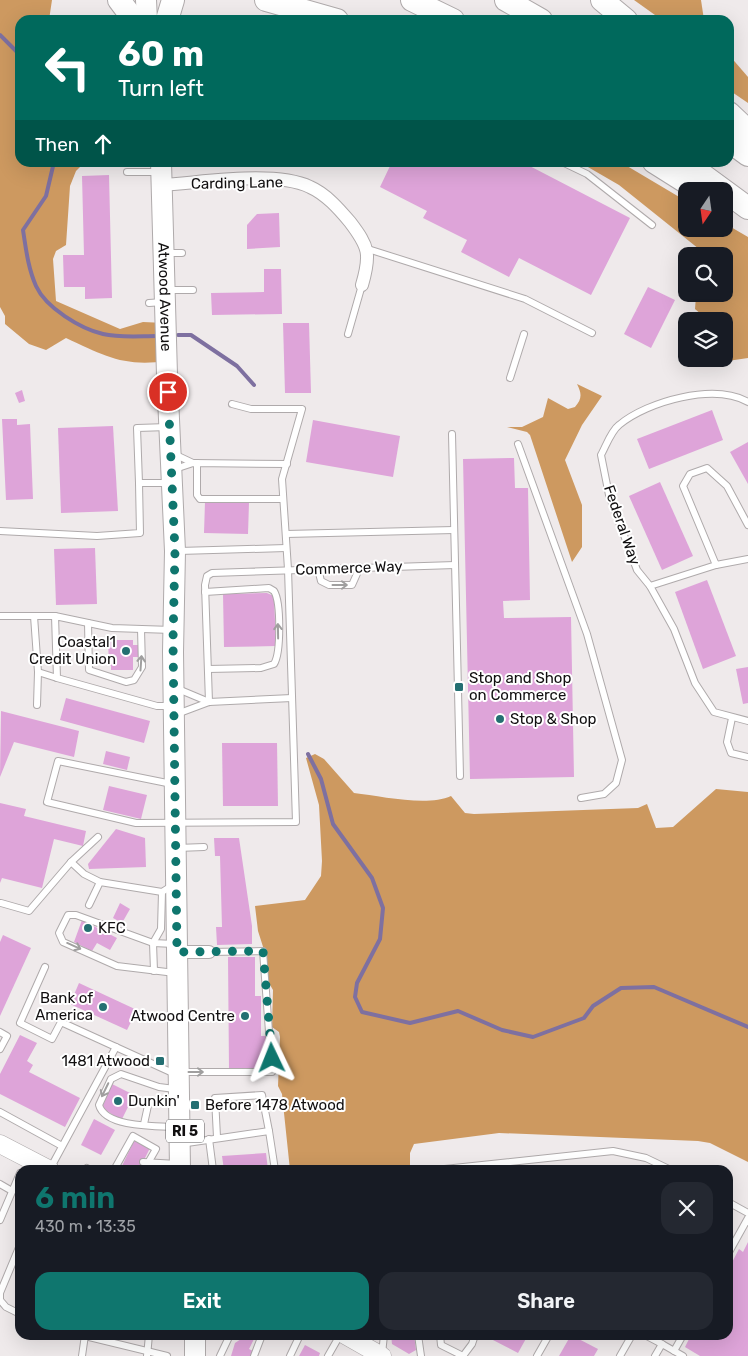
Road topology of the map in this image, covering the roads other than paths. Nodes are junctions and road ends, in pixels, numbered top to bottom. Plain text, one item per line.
1 (119, 0) edge
2 (146, 0) edge
3 (162, 0) edge
4 (173, 0) edge
5 (266, 0) edge
6 (412, 0) edge
7 (506, 0) edge
8 (602, 0) edge
9 (130, 15) edge
10 (147, 15) edge
11 (162, 15) edge
12 (168, 15) edge
13 (319, 15) edge
14 (443, 15) edge
15 (532, 15) edge
16 (620, 15) edge
17 (734, 118) edge
18 (748, 131) edge
19 (734, 145) edge
20 (748, 155) edge
21 (572, 167) edge
22 (662, 167) edge
23 (692, 167) edge
24 (127, 172) dead end
25 (161, 173) edge
26 (686, 182) edge
27 (748, 208) edge
28 (733, 212) edge
29 (748, 222) edge
30 (652, 225) dead end
31 (368, 249) junction
32 (362, 284) joint
33 (193, 290) dead end
34 (159, 298) junction
35 (592, 333) dead end
36 (348, 334) dead end
37 (524, 334) dead end
38 (510, 378) dead end
39 (748, 402) edge
40 (232, 404) dead end
41 (169, 427) junction
42 (452, 434) dead end
43 (518, 444) dead end
44 (195, 463) junction
45 (287, 464) junction
46 (171, 468) junction
47 (139, 483) junction
48 (283, 499) junction
49 (748, 525) edge
50 (454, 530) junction
51 (0, 531) edge
52 (286, 534) junction
53 (286, 548) junction
54 (175, 551) junction
55 (748, 559) edge
56 (455, 565) junction
57 (716, 565) junction
58 (360, 567) junction
59 (318, 568) junction
60 (288, 569) junction
61 (650, 586) junction
62 (205, 592) junction
63 (0, 616) edge
64 (34, 616) junction
65 (55, 616) junction
66 (88, 623) junction
67 (141, 629) junction
68 (173, 630) junction
69 (208, 669) junction
70 (38, 672) junction
71 (57, 678) junction
72 (292, 698) junction
73 (209, 702) junction
74 (174, 703) junction
75 (37, 705) dead end
76 (732, 718) junction
77 (748, 721) edge
78 (748, 756) edge
79 (460, 776) dead end
80 (176, 784) junction
81 (581, 798) dead end
82 (176, 824) junction
83 (98, 837) dead end
84 (204, 847) dead end
85 (176, 848) junction
86 (71, 862) junction
87 (100, 882) junction
88 (169, 887) junction
89 (1, 903) edge
90 (89, 905) dead end
91 (153, 943) junction
92 (177, 948) junction
93 (209, 952) joint
94 (46, 967) dead end
95 (154, 970) junction
96 (178, 973) junction
97 (0, 1032) edge
98 (116, 1047) junction
99 (0, 1049) edge
100 (179, 1082) junction
101 (149, 1101) dead end
102 (0, 1112) edge
103 (144, 1124) junction
104 (269, 1130) junction
105 (183, 1136) junction
106 (217, 1137) junction
107 (209, 1139) junction
108 (0, 1144) edge
109 (62, 1146) junction
110 (500, 1162) junction
111 (21, 1165) edge
112 (52, 1165) edge
113 (119, 1165) edge
114 (146, 1165) edge
115 (182, 1165) edge
116 (212, 1165) edge
117 (274, 1165) edge
118 (476, 1165) edge
119 (498, 1165) edge
120 (661, 1165) edge
121 (0, 1184) edge
122 (15, 1184) edge
123 (12, 1191) junction
124 (733, 1205) edge
125 (3, 1207) edge
126 (748, 1213) edge
127 (748, 1218) edge
128 (0, 1220) edge
129 (733, 1245) edge
130 (15, 1257) edge
131 (0, 1300) edge
132 (15, 1312) edge
133 (84, 1340) edge
134 (99, 1340) edge
135 (148, 1340) edge
136 (186, 1340) edge
137 (194, 1340) edge
138 (228, 1340) edge
139 (260, 1340) edge
140 (298, 1340) edge
141 (337, 1340) edge
142 (353, 1340) edge
143 (381, 1340) edge
144 (419, 1340) edge
145 (440, 1340) edge
146 (473, 1340) edge
147 (546, 1340) edge
148 (629, 1340) edge
149 (654, 1340) edge
150 (680, 1340) edge
151 (662, 1344) junction
152 (674, 1351) junction
153 (147, 1354) edge
154 (374, 1354) edge
155 (82, 1356) edge
156 (168, 1356) edge
157 (186, 1356) edge
158 (195, 1356) edge
159 (220, 1356) edge
160 (254, 1356) edge
161 (290, 1356) edge
162 (328, 1356) edge
163 (421, 1356) edge
164 (463, 1356) edge
165 (537, 1356) edge
166 (620, 1356) edge
167 (655, 1356) edge
168 (683, 1356) edge

1 - 9 highway
2 - 10 main road
3 - 11 main road
4 - 12 highway
5 - 13 highway
6 - 14 highway
7 - 15 highway
8 - 16 highway
17 - 18 highway
19 - 20 highway
21 - 30 lane
22 - 26 highway
23 - 27 highway
24 - 25 lane
25 - 31 street, Carding Lane
25 - 34 main road, Atwood Avenue / RI 5
28 - 29 highway
31 - 32 street
31 - 35 lane
32 - 36 lane
33 - 34 lane
34 - 41 main road, Atwood Avenue / RI 5
37 - 38 lane
39 - 61 lane, Federal Way
40 - 45 lane
41 - 46 main road, Atwood Avenue / RI 5
41 - 47 lane
42 - 50 lane
43 - 81 lane
44 - 45 lane
44 - 46 lane
44 - 46 lane
44 - 48 lane
45 - 48 lane
46 - 47 lane
46 - 54 main road, Atwood Avenue / RI 5
47 - 51 lane
48 - 52 lane
49 - 57 lane
50 - 52 lane
50 - 56 lane
52 - 53 lane
53 - 54 lane, Commerce Way
53 - 60 lane, Commerce Way
54 - 68 main road, Atwood Avenue / RI 5
55 - 57 lane
56 - 58 lane, Commerce Way
56 - 79 lane
57 - 61 lane
58 - 59 lane, Commerce Way
59 -> 58 lane
59 - 60 lane, Commerce Way
60 - 62 lane
60 - 72 lane
61 - 76 lane, Federal Way
62 - 69 lane
69 -> 62 lane
63 - 64 lane
64 - 65 lane
64 - 70 lane
65 - 66 lane
65 - 71 lane
66 - 67 lane
66 -> 67 lane
67 - 68 lane
68 - 74 main road, Atwood Avenue / RI 5
69 - 73 lane
70 - 71 lane
70 - 75 lane
71 - 74 lane
72 - 73 lane
72 - 82 lane
73 - 74 lane
73 - 74 lane
74 - 80 main road, Atwood Avenue / RI 5
76 - 77 lane, Federal Way
76 - 78 lane
80 - 82 main road, Atwood Avenue / RI 5
80 - 82 lane
82 - 85 main road, Atwood Avenue / RI 5
83 - 86 lane
84 - 85 lane
85 - 88 main road, Atwood Avenue / RI 5
86 - 87 lane
86 - 89 lane
87 - 88 lane
87 - 90 lane
88 - 91 lane
88 - 92 main road, Atwood Avenue / RI 5
91 - 92 lane
91 - 95 lane
91 -> 95 lane
92 - 93 street
92 - 96 main road, Atwood Avenue / RI 5
100 -> 93 lane
94 - 98 lane
95 - 96 lane
96 - 100 main road, Atwood Avenue / RI 5
97 - 99 lane
98 - 100 lane
98 - 109 lane
100 -> 103 lane
100 - 105 main road, Atwood Avenue / RI 5
101 - 103 lane
102 - 109 lane
103 - 105 lane
104 - 106 lane
104 - 106 lane
104 - 117 lane
105 - 107 lane
105 - 115 main road, Atwood Avenue / RI 5
106 - 107 lane
107 - 116 lane
108 - 111 main road
109 - 112 lane
110 - 118 lane
110 - 119 lane
110 - 120 lane
113 - 114 lane
121 - 123 lane
122 - 123 lane
123 - 125 lane
124 - 126 lane
125 - 128 lane
127 - 129 lane
130 - 131 lane
131 - 132 lane
133 - 155 lane
134 - 153 lane
135 - 153 lane
136 - 157 main road
137 - 158 main road
138 - 159 lane
139 - 160 lane
140 - 161 lane
141 - 162 lane
142 - 154 main road
143 - 154 lane
144 - 163 lane
145 - 164 lane
146 - 164 lane
147 - 165 lane
148 - 166 lane
149 - 151 lane
150 - 152 lane
151 - 152 lane
151 - 167 lane
152 - 168 lane
153 - 156 lane

